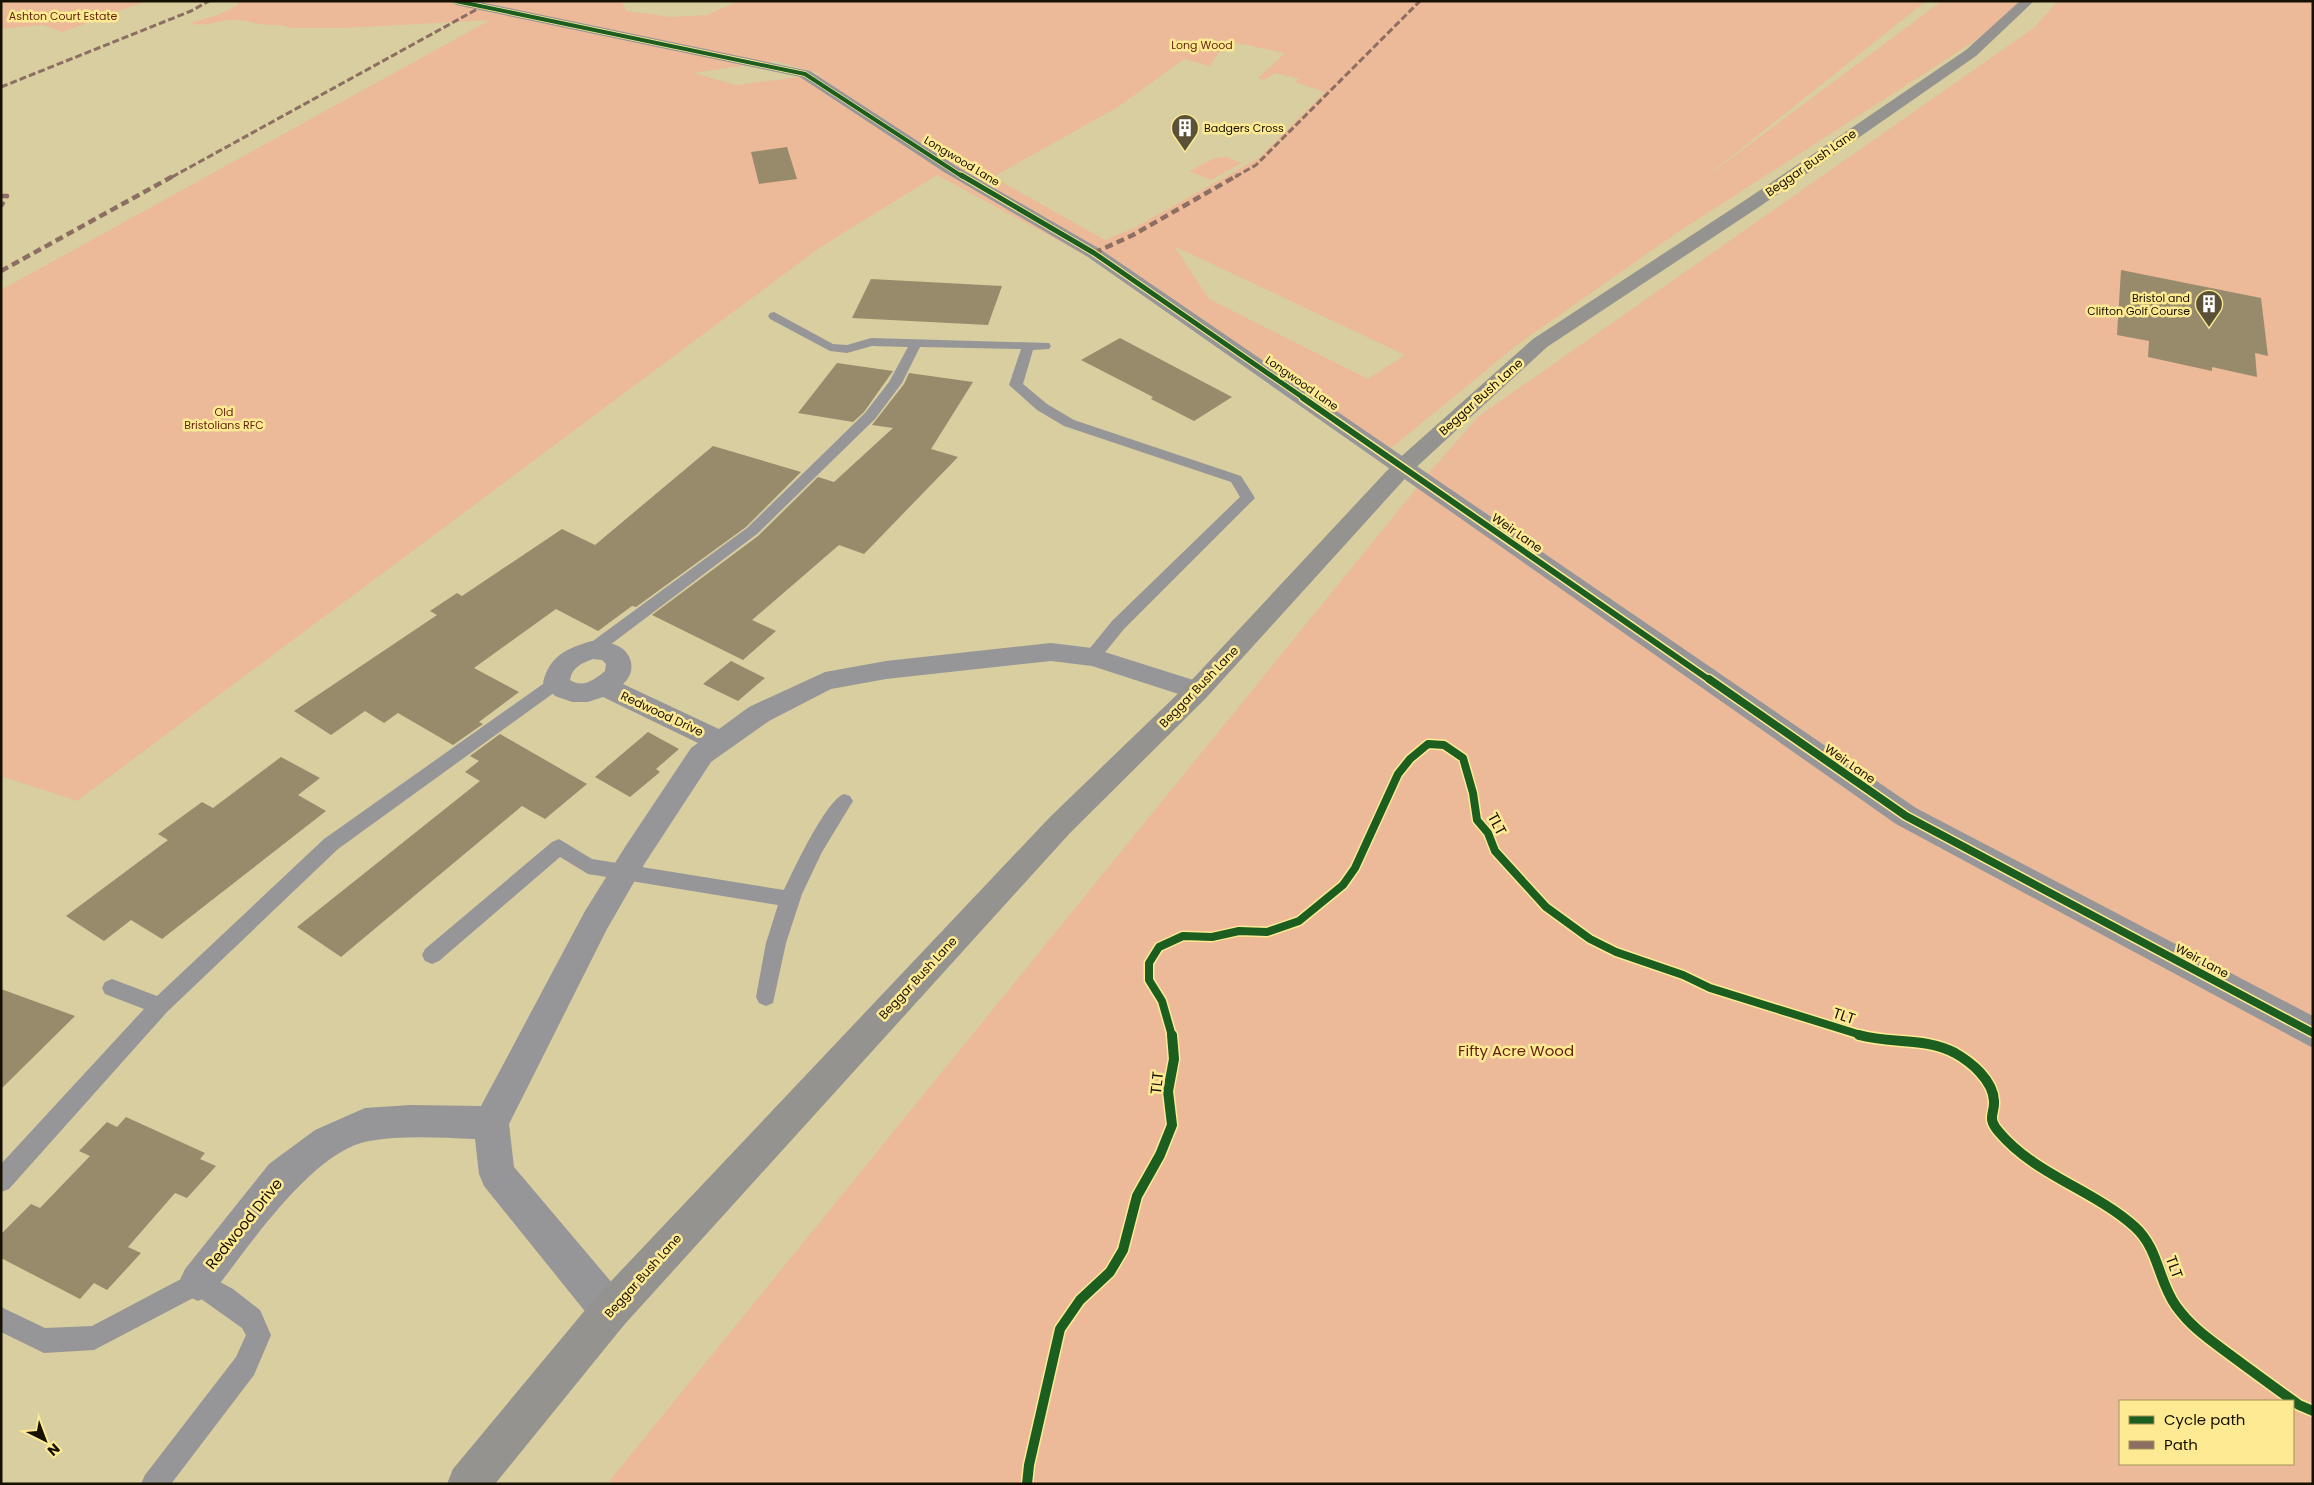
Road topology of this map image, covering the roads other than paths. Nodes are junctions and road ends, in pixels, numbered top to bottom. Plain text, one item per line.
1 (456, 1) edge
2 (2028, 1) edge
3 (774, 316) dead end
4 (916, 343) junction
5 (1028, 346) junction
6 (1045, 346) dead end
7 (1403, 467) junction
8 (592, 650) junction
9 (1092, 657) junction
10 (556, 683) junction
11 (605, 687) junction
12 (1197, 691) junction
13 (720, 741) junction
14 (844, 801) dead end
15 (625, 872) junction
16 (789, 899) junction
17 (432, 955) dead end
18 (112, 988) dead end
19 (766, 998) dead end
20 (160, 1006) junction
21 (2313, 1032) edge
22 (491, 1123) junction
23 (1, 1181) edge
24 (198, 1282) junction
25 (610, 1311) junction
26 (1, 1319) edge
27 (154, 1484) edge
28 (468, 1484) edge

1 - 7 street, Longwood Lane
2 - 7 main road, Beggar Bush Lane
3 - 4 lane
4 - 5 lane
4 - 8 lane
5 - 6 lane
5 - 9 lane
7 - 12 main road, Beggar Bush Lane
7 - 21 street, Weir Lane
8 - 10 street
8 - 11 street
9 - 12 street
9 - 13 street
10 - 11 street
10 - 20 lane
11 - 13 street, Redwood Drive
12 - 25 main road, Beggar Bush Lane
13 - 15 street
14 - 16 lane
15 - 16 lane
15 - 17 lane
15 - 22 street
16 - 19 lane
18 - 20 lane
20 - 23 lane
22 - 24 street, Redwood Drive
22 - 25 street
24 - 26 lane
24 - 27 lane
25 - 28 main road, Beggar Bush Lane

